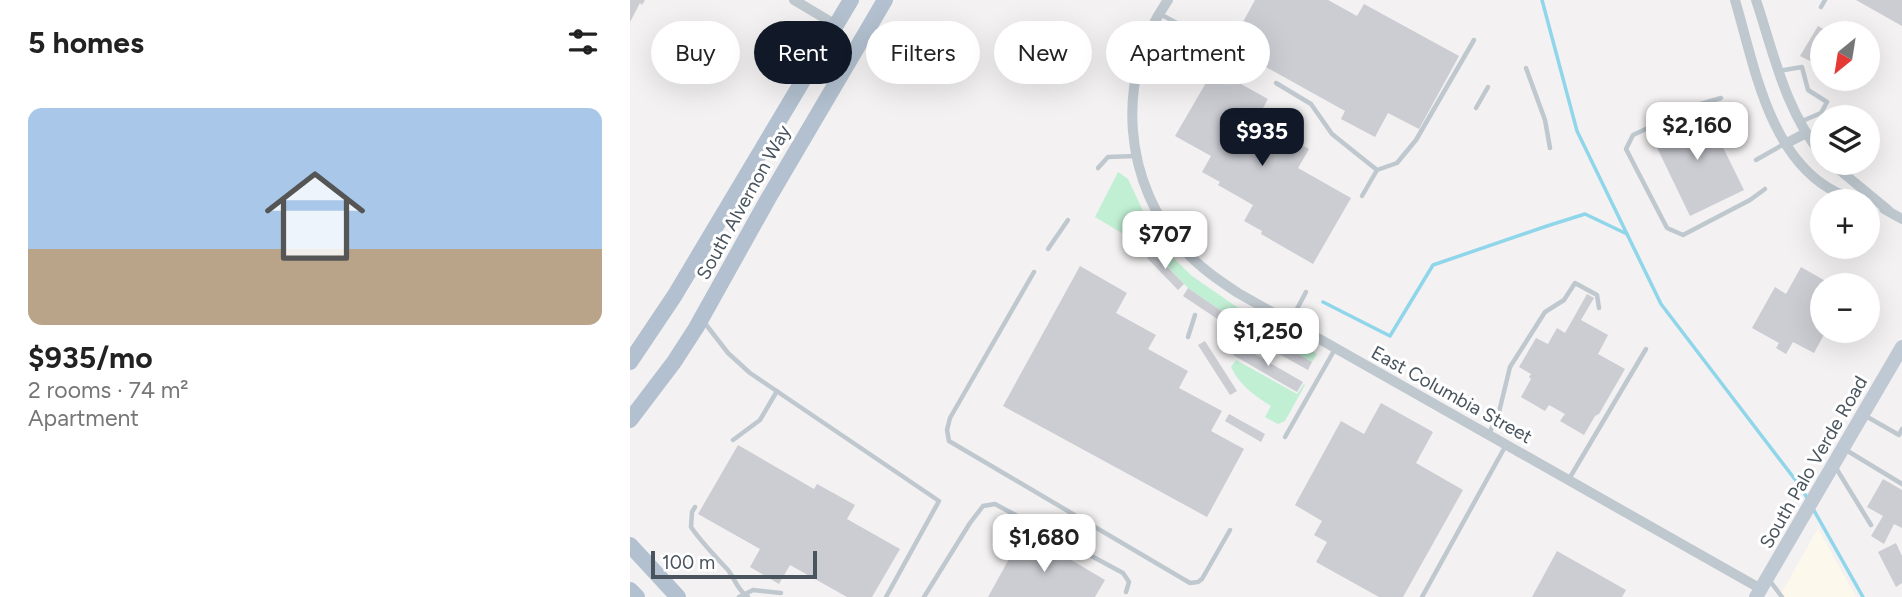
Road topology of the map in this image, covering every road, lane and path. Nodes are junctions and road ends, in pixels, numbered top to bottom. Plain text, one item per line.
1 (794, 0) edge
2 (851, 0) edge
3 (885, 0) edge
4 (1168, 0) edge
5 (1735, 0) edge
6 (1756, 0) edge
7 (1825, 0) edge
8 (1821, 7) dead end
9 (1159, 13) junction
10 (829, 21) edge
11 (838, 21) edge
12 (1174, 21) edge
13 (1474, 40) dead end
14 (1526, 68) dead end
15 (1778, 71) junction
16 (1276, 83) dead end
17 (801, 84) edge
18 (1488, 87) dead end
19 (1721, 98) dead end
20 (1476, 108) dead end
21 (1799, 123) junction
22 (1806, 133) junction
23 (1810, 138) edge
24 (1785, 144) junction
25 (1550, 148) dead end
26 (1136, 156) junction
27 (1756, 160) dead end
28 (1098, 169) dead end
29 (1377, 170) junction
30 (1846, 175) edge
31 (1765, 189) dead end
32 (1826, 189) edge
33 (1362, 196) dead end
34 (1880, 207) edge
35 (1888, 210) junction
36 (1902, 219) edge
37 (1068, 220) dead end
38 (1048, 249) dead end
39 (1034, 272) dead end
40 (1306, 292) dead end
41 (1599, 309) dead end
42 (1195, 315) dead end
43 (702, 319) junction
44 (1289, 322) junction
45 (1188, 337) dead end
46 (1902, 347) edge
47 (1335, 348) junction
48 (1646, 349) dead end
49 (630, 362) edge
50 (777, 391) junction
51 (1863, 414) junction
52 (630, 420) edge
53 (1902, 429) edge
54 (1488, 435) junction
55 (1285, 438) dead end
56 (733, 440) dead end
57 (1506, 445) junction
58 (1843, 449) junction
59 (1834, 464) junction
60 (1569, 480) junction
61 (1902, 484) edge
62 (695, 506) dead end
63 (1871, 525) dead end
64 (1230, 530) dead end
65 (630, 545) edge
66 (1762, 588) edge
67 (630, 590) edge
68 (1126, 592) dead end
69 (781, 593) dead end
70 (743, 596) edge
71 (637, 597) edge
72 (678, 597) edge
73 (886, 597) edge
74 (924, 597) edge
75 (1422, 597) edge
76 (1782, 597) edge

1 - 10 street
2 - 11 main road, South Alvernon Way
3 - 43 main road, South Alvernon Way
4 - 9 street, East Columbia Street
5 - 24 street
6 - 15 street
7 - 8 lane
9 - 12 lane
9 - 26 street, East Columbia Street
13 - 29 lane
14 - 25 lane
15 - 21 street
15 - 21 lane
16 - 29 lane
17 - 49 main road, South Alvernon Way
18 - 20 lane
19 - 31 lane
21 - 22 street
22 - 23 street
22 - 24 street
24 - 27 lane
24 - 32 street
26 - 28 lane
26 - 44 street, East Columbia Street
29 - 33 lane
30 - 35 street
34 - 35 street
35 - 36 street
37 - 38 lane
39 - 64 lane
40 - 44 lane
41 - 54 lane
42 - 45 lane
43 - 50 lane
43 - 52 main road, South Alvernon Way
44 - 47 street, East Columbia Street
46 - 51 main road, South Palo Verde Road
47 - 54 street, East Columbia Street
47 - 55 lane
48 - 60 lane
50 - 56 lane
50 - 73 lane
51 - 53 lane
51 - 58 main road, South Palo Verde Road
54 - 57 street, East Columbia Street
57 - 60 street, East Columbia Street
57 - 75 lane
58 - 59 main road, South Palo Verde Road
58 - 61 lane
59 - 63 lane
59 - 66 main road, South Palo Verde Road
60 - 66 street, East Columbia Street
62 - 70 lane
65 - 72 main road
66 - 76 lane
67 - 71 main road
68 - 74 lane
69 - 70 lane

